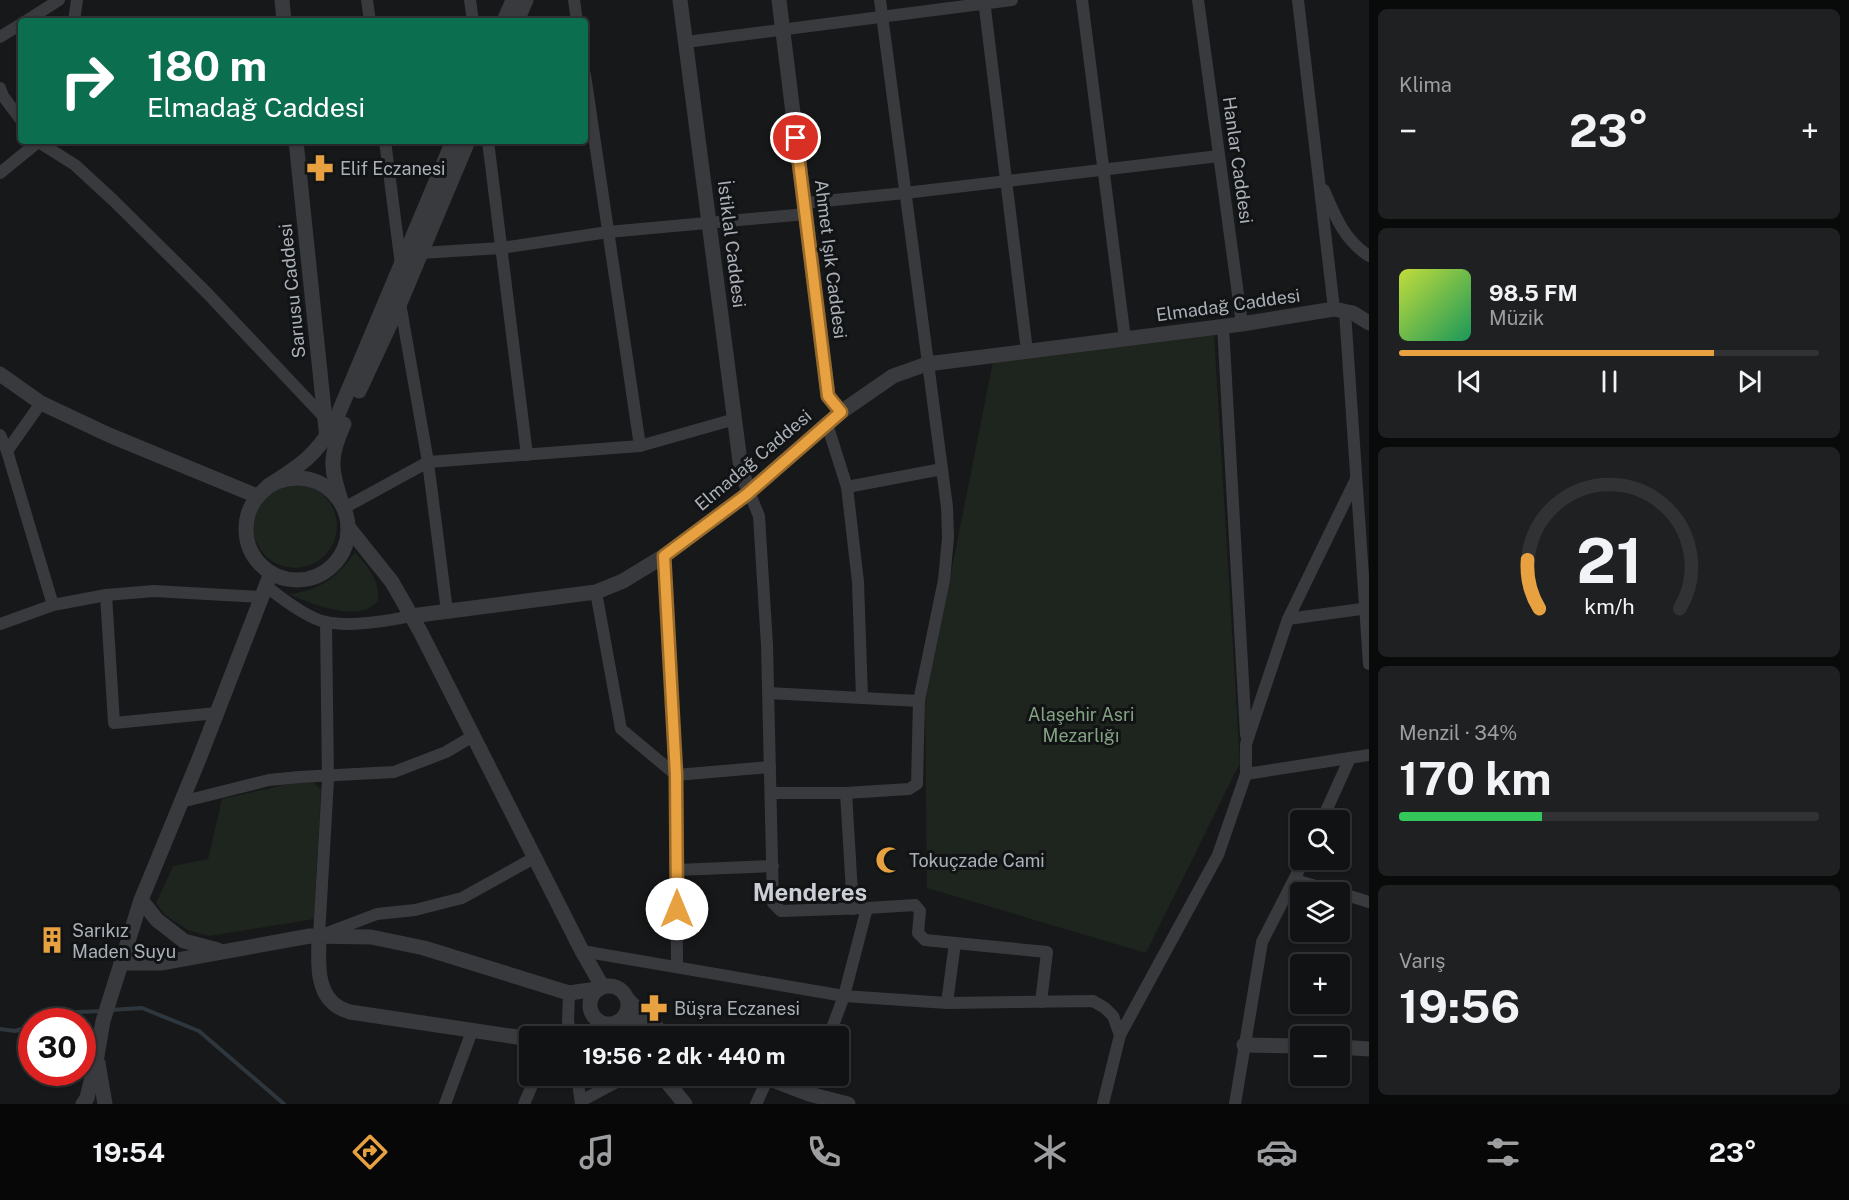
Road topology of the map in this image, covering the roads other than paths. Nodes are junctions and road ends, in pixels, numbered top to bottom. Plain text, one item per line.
1 (59, 0) edge
2 (77, 0) edge
3 (282, 0) edge
4 (367, 0) edge
5 (470, 0) edge
6 (513, 0) edge
7 (526, 0) edge
8 (574, 0) edge
9 (680, 0) edge
10 (779, 0) edge
11 (879, 0) edge
12 (1012, 0) edge
13 (1082, 0) edge
14 (1198, 0) edge
15 (1298, 0) edge
16 (984, 2) edge
17 (882, 17) junction
18 (31, 18) edge
19 (74, 18) edge
20 (284, 18) edge
21 (370, 18) edge
22 (473, 18) edge
23 (505, 18) edge
24 (518, 18) edge
25 (577, 18) edge
26 (18, 26) edge
27 (783, 29) junction
28 (0, 38) edge
29 (686, 42) junction
30 (0, 88) edge
31 (588, 95) edge
32 (18, 116) edge
33 (34, 144) edge
34 (43, 144) edge
35 (296, 144) edge
36 (385, 144) edge
37 (452, 144) edge
38 (467, 144) edge
39 (488, 144) edge
40 (1219, 156) junction
41 (1103, 170) junction
42 (0, 173) edge
43 (1318, 178) junction
44 (1006, 181) junction
45 (905, 193) junction
46 (805, 208) junction
47 (709, 221) junction
48 (608, 232) junction
49 (501, 248) junction
50 (421, 253) junction
51 (1369, 256) edge
52 (401, 266) junction
53 (400, 303) junction
54 (1340, 310) junction
55 (1369, 323) edge
56 (1242, 324) junction
57 (1223, 326) junction
58 (1125, 339) junction
59 (1027, 351) junction
60 (927, 364) junction
61 (0, 374) edge
62 (41, 403) junction
63 (841, 412) junction
64 (324, 417) junction
65 (735, 419) junction
66 (827, 424) junction
67 (0, 436) edge
68 (327, 438) junction
69 (640, 447) junction
70 (7, 451) junction
71 (527, 455) junction
72 (331, 459) junction
73 (428, 462) junction
74 (942, 469) junction
75 (1356, 478) junction
76 (847, 487) junction
77 (262, 491) junction
78 (749, 492) junction
79 (343, 506) junction
80 (348, 527) junction
81 (664, 556) junction
82 (266, 585) junction
83 (596, 592) junction
84 (106, 595) junction
85 (53, 605) junction
86 (1367, 608) edge
87 (447, 611) junction
88 (411, 616) junction
89 (1288, 619) junction
90 (326, 622) junction
91 (0, 624) edge
92 (1369, 664) edge
93 (768, 693) junction
94 (862, 698) junction
95 (919, 701) junction
96 (217, 713) junction
97 (473, 736) junction
98 (1246, 744) junction
99 (1369, 755) edge
100 (1350, 758) junction
101 (770, 767) junction
102 (1246, 774) junction
103 (676, 775) junction
104 (328, 776) junction
105 (771, 793) junction
106 (846, 793) junction
107 (181, 802) junction
108 (1327, 810) edge
109 (534, 858) junction
110 (773, 866) junction
111 (676, 870) junction
112 (1300, 870) edge
113 (1295, 880) junction
114 (1302, 882) edge
115 (1350, 896) edge
116 (141, 900) junction
117 (1369, 902) edge
118 (867, 908) junction
119 (853, 909) junction
120 (319, 936) junction
121 (955, 943) junction
122 (221, 951) junction
123 (582, 951) junction
124 (121, 963) junction
125 (677, 967) junction
126 (600, 988) junction
127 (570, 993) junction
128 (844, 996) junction
129 (628, 1000) junction
130 (1041, 1002) junction
131 (947, 1003) junction
132 (593, 1016) junction
133 (620, 1020) junction
134 (569, 1026) edge
135 (623, 1026) edge
136 (638, 1026) edge
137 (655, 1026) edge
138 (834, 1026) edge
139 (472, 1031) junction
140 (1120, 1035) junction
141 (519, 1038) edge
142 (1244, 1045) junction
143 (1290, 1046) edge
144 (1350, 1048) edge
145 (1369, 1050) edge
146 (97, 1056) junction
147 (532, 1086) edge
148 (578, 1086) edge
149 (611, 1086) edge
150 (670, 1086) edge
151 (762, 1086) edge
152 (789, 1086) edge
153 (813, 1086) edge
154 (810, 1094) junction
155 (581, 1103) edge
156 (83, 1104) edge
157 (105, 1104) edge
158 (445, 1104) edge
159 (524, 1104) edge
160 (685, 1104) edge
161 (756, 1104) edge
162 (848, 1104) edge
163 (1103, 1104) edge
164 (1235, 1104) edge

1 - 18 street
2 - 19 street
3 - 20 street
4 - 21 street
5 - 22 street
6 - 23 street
7 - 24 street
8 - 25 street
9 - 29 street, İstiklal Caddesi
10 - 27 street, Ahmet Işık Caddesi
11 - 17 street
12 - 16 street
13 - 41 street
14 - 40 street, Hanlar Caddesi
15 - 43 street
16 - 17 street
16 - 44 street
17 - 27 street
17 - 45 street
26 - 28 street
27 - 29 street
27 - 46 street, Ahmet Işık Caddesi
29 - 47 street, İstiklal Caddesi
30 - 32 street
31 - 48 street
33 - 42 street
34 - 64 street
35 - 64 street, Sarıusu Caddesi
36 - 52 street
37 - 52 street
38 - 50 street
39 - 49 street
40 - 41 street
40 - 56 street, Hanlar Caddesi
41 - 44 street
41 - 58 street
43 - 51 street
43 - 54 street
44 - 45 street
44 - 59 street
45 - 46 street
45 - 60 street
46 - 47 street
46 - 63 street, Ahmet Işık Caddesi
47 - 48 street
47 - 65 street, İstiklal Caddesi
48 - 49 street
48 - 69 street
49 - 50 street
49 - 71 street
50 - 53 street
52 - 68 street
53 - 72 street
53 - 73 street
54 - 55 street
54 - 56 street, Elmadağ Caddesi
54 - 75 street
56 - 57 street, Elmadağ Caddesi
57 - 58 street, Elmadağ Caddesi
57 - 98 street
58 - 59 street, Elmadağ Caddesi
59 - 60 street, Elmadağ Caddesi
60 - 63 street, Elmadağ Caddesi
60 - 74 street
61 - 62 street
62 - 70 street
62 - 77 street
63 - 66 street, Elmadağ Caddesi
64 - 68 street, Sarıusu Caddesi
65 - 69 street
65 - 78 street, İstiklal Caddesi
66 - 76 street
66 - 78 street, Elmadağ Caddesi
67 - 70 street
68 - 72 street, Sarıusu Caddesi
68 - 77 street
69 - 71 street
70 - 85 street
71 - 73 street
72 - 79 street, Sarıusu Caddesi
73 - 79 street
73 - 87 street
74 - 76 street
74 - 95 street
75 - 86 street
75 - 89 street
76 - 94 street
77 - 79 street
77 - 82 street
78 - 81 street, Elmadağ Caddesi
78 - 93 street
79 - 80 street
80 - 82 street
80 - 88 street
81 - 83 street, Elmadağ Caddesi
81 - 103 street
82 - 84 street
82 - 90 street
82 - 96 street
83 - 87 street, Elmadağ Caddesi
83 - 103 street
84 - 85 street
84 - 96 street
85 - 91 street
86 - 89 street
86 - 92 street
87 - 88 street, Elmadağ Caddesi
88 - 90 street
88 - 97 street
89 - 98 street
90 - 104 street
93 - 94 street
93 - 101 street
94 - 95 street
95 - 106 street
96 - 107 street
97 - 104 street
97 - 109 street
98 - 102 street
99 - 100 street
100 - 102 street
100 - 108 street
101 - 103 street
101 - 105 street
102 - 140 street
103 - 111 street
104 - 107 street
104 - 120 street
105 - 106 street
105 - 110 street
106 - 119 street
107 - 116 street
109 - 120 street
109 - 123 street
110 - 111 street
110 - 119 street
111 - 125 street
112 - 113 street
113 - 114 street
113 - 142 street
115 - 117 street
116 - 122 street
116 - 124 street
118 - 119 street
118 - 121 street
118 - 128 street
120 - 122 street
120 - 127 street
120 - 139 street
121 - 130 street
121 - 131 street
122 - 124 street
123 - 125 street
123 - 126 street
124 - 146 street
125 - 128 street
126 - 127 street
126 - 129 street
126 - 132 street
127 - 132 street
127 - 134 street
128 - 131 street
128 - 138 street
129 - 133 street
129 - 137 street
130 - 131 street
130 - 140 street
132 - 133 street
133 - 135 street
133 - 136 street
139 - 141 street
139 - 158 street
140 - 163 street
142 - 143 street
142 - 164 street
144 - 145 street
146 - 156 street
146 - 157 street
147 - 159 street
148 - 155 street
149 - 155 street
150 - 160 street
151 - 161 street
152 - 154 street
153 - 154 street
154 - 162 street

